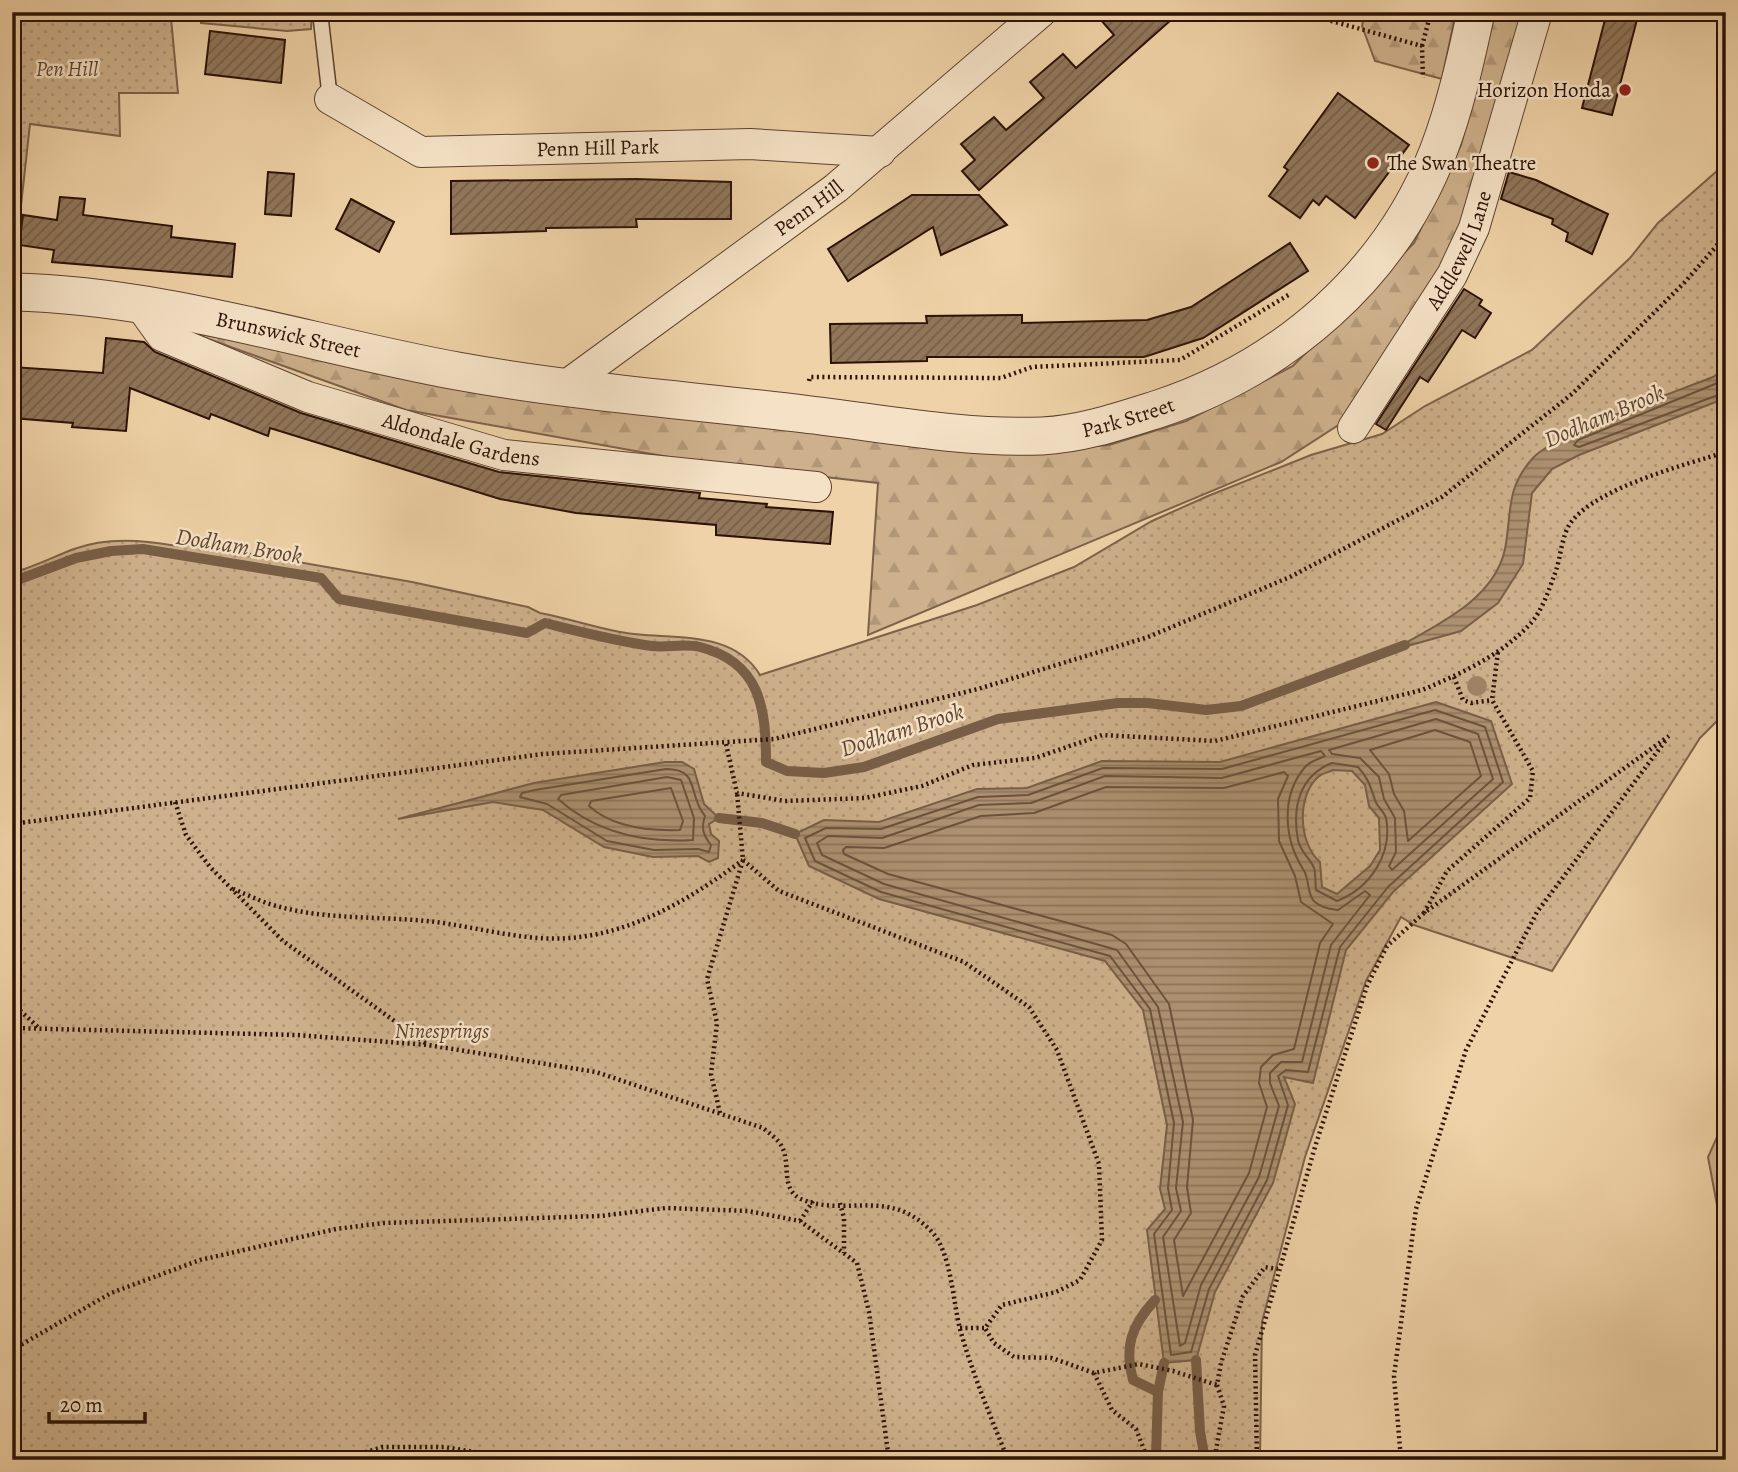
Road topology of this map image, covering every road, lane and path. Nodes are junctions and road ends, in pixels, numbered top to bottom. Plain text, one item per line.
1 (320, 12) edge
2 (1041, 12) edge
3 (1299, 12) edge
4 (1432, 12) edge
5 (1476, 12) edge
6 (1537, 12) edge
7 (1423, 47) junction
8 (330, 99) joint
9 (1449, 116) junction
10 (880, 152) junction
11 (1726, 235) edge
12 (1723, 242) edge
13 (1296, 290) dead end
14 (12, 292) edge
15 (139, 304) junction
16 (564, 387) junction
17 (802, 414) junction
18 (1353, 428) dead end
19 (1726, 452) edge
20 (816, 488) dead end
21 (1498, 651) junction
22 (1454, 677) junction
23 (1492, 700) junction
24 (726, 744) junction
25 (737, 793) junction
26 (175, 802) junction
27 (12, 824) edge
28 (743, 860) junction
29 (233, 889) junction
30 (1424, 914) junction
31 (12, 1003) edge
32 (12, 1028) edge
33 (40, 1030) junction
34 (428, 1045) junction
35 (720, 1113) junction
36 (813, 1201) junction
37 (840, 1203) junction
38 (800, 1221) junction
39 (844, 1253) junction
40 (1278, 1269) junction
41 (960, 1328) junction
42 (985, 1328) junction
43 (12, 1350) edge
44 (1094, 1373) junction
45 (1217, 1385) junction
46 (339, 1460) edge
47 (521, 1460) edge
48 (889, 1460) edge
49 (1008, 1460) edge
50 (1147, 1460) edge
51 (1223, 1460) edge
52 (1257, 1460) edge
53 (1401, 1460) edge

1 - 8 lane
2 - 10 street, Penn Hill
3 - 7 path
4 - 7 path
5 - 9 street, Park Street
6 - 18 street, Addlewell Lane
7 - 9 path
8 - 10 street, Penn Hill Park
9 - 17 street, Park Street
10 - 16 street, Penn Hill
11 - 12 path
12 - 24 path
13 - 17 path
14 - 15 street, Brunswick Street
15 - 16 street, Brunswick Street
15 - 20 street, Aldondale Gardens
16 - 17 street, Park Street
19 - 21 path
21 - 22 path
21 - 23 path
22 - 23 path
22 - 25 path
23 - 30 path
24 - 25 path
24 - 26 path
25 - 28 path
26 - 27 path
26 - 29 path
28 - 29 path
28 - 35 path
28 - 42 path
29 - 34 path
30 - 40 path
30 - 53 path
31 - 33 path
32 - 33 path
33 - 34 path
34 - 35 path
35 - 36 path
36 - 37 path
36 - 38 path
37 - 39 path
37 - 41 path
38 - 39 path
38 - 43 path
39 - 48 path
40 - 45 path
40 - 52 path
41 - 42 path
41 - 49 path
42 - 44 path
44 - 45 path
44 - 50 path
45 - 51 path
46 - 47 path

